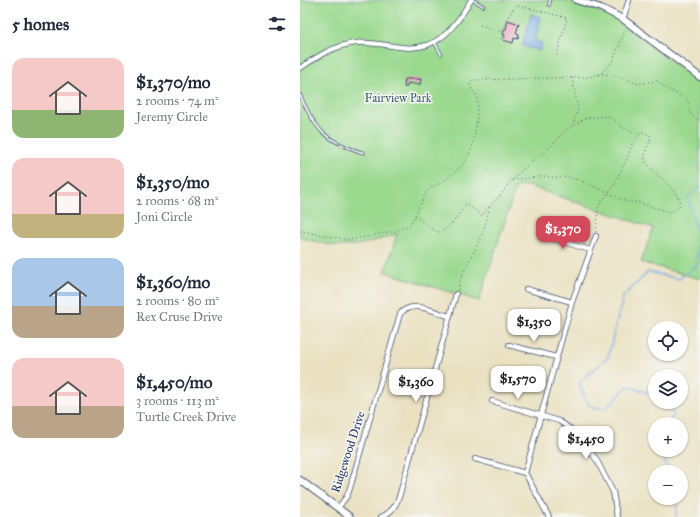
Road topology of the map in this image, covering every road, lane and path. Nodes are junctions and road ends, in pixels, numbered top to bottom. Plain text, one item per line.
1 (472, 0) edge
2 (550, 0) edge
3 (576, 0) edge
4 (629, 0) edge
5 (549, 5) dead end
6 (483, 6) dead end
7 (623, 20) junction
8 (480, 25) dead end
9 (626, 29) dead end
10 (504, 32) junction
11 (502, 40) dead end
12 (435, 42) junction
13 (441, 54) dead end
14 (557, 55) dead end
15 (300, 69) edge
16 (601, 74) junction
17 (572, 77) junction
18 (700, 77) edge
19 (300, 95) edge
20 (700, 122) edge
21 (574, 124) junction
22 (639, 134) junction
23 (364, 153) dead end
24 (512, 180) junction
25 (609, 192) junction
26 (490, 204) junction
27 (415, 216) junction
28 (300, 231) edge
29 (541, 235) dead end
30 (596, 236) joint
31 (590, 250) junction
32 (526, 289) dead end
33 (456, 294) joint
34 (572, 302) junction
35 (449, 316) junction
36 (509, 344) dead end
37 (556, 357) junction
38 (492, 401) dead end
39 (540, 415) junction
40 (475, 459) dead end
41 (525, 473) junction
42 (300, 480) edge
43 (338, 508) junction
44 (350, 517) edge
45 (381, 517) edge
46 (549, 517) edge
47 (617, 517) edge

1 - 6 lane
1 - 12 street
2 - 5 lane
3 - 7 main road
4 - 7 street
7 - 18 main road
8 - 10 path
9 - 16 path
10 - 11 path
10 - 14 path
12 - 13 lane
12 - 15 street
16 - 17 path
16 - 20 path
17 - 21 path
17 - 27 path
19 - 23 lane
21 - 22 path
21 - 24 path
22 - 25 path
22 - 25 path
24 - 25 path
24 - 26 path
25 - 30 path
26 - 27 path
26 - 33 path
27 - 28 path
29 - 31 street
30 - 31 street
31 - 34 street
32 - 34 street
33 - 35 street
34 - 37 street
35 - 43 street, Ridgewood Drive
35 - 45 street
36 - 37 street
37 - 39 street
38 - 39 street
39 - 41 street
39 - 47 street
40 - 41 street
41 - 46 street
42 - 43 main road
43 - 44 main road

